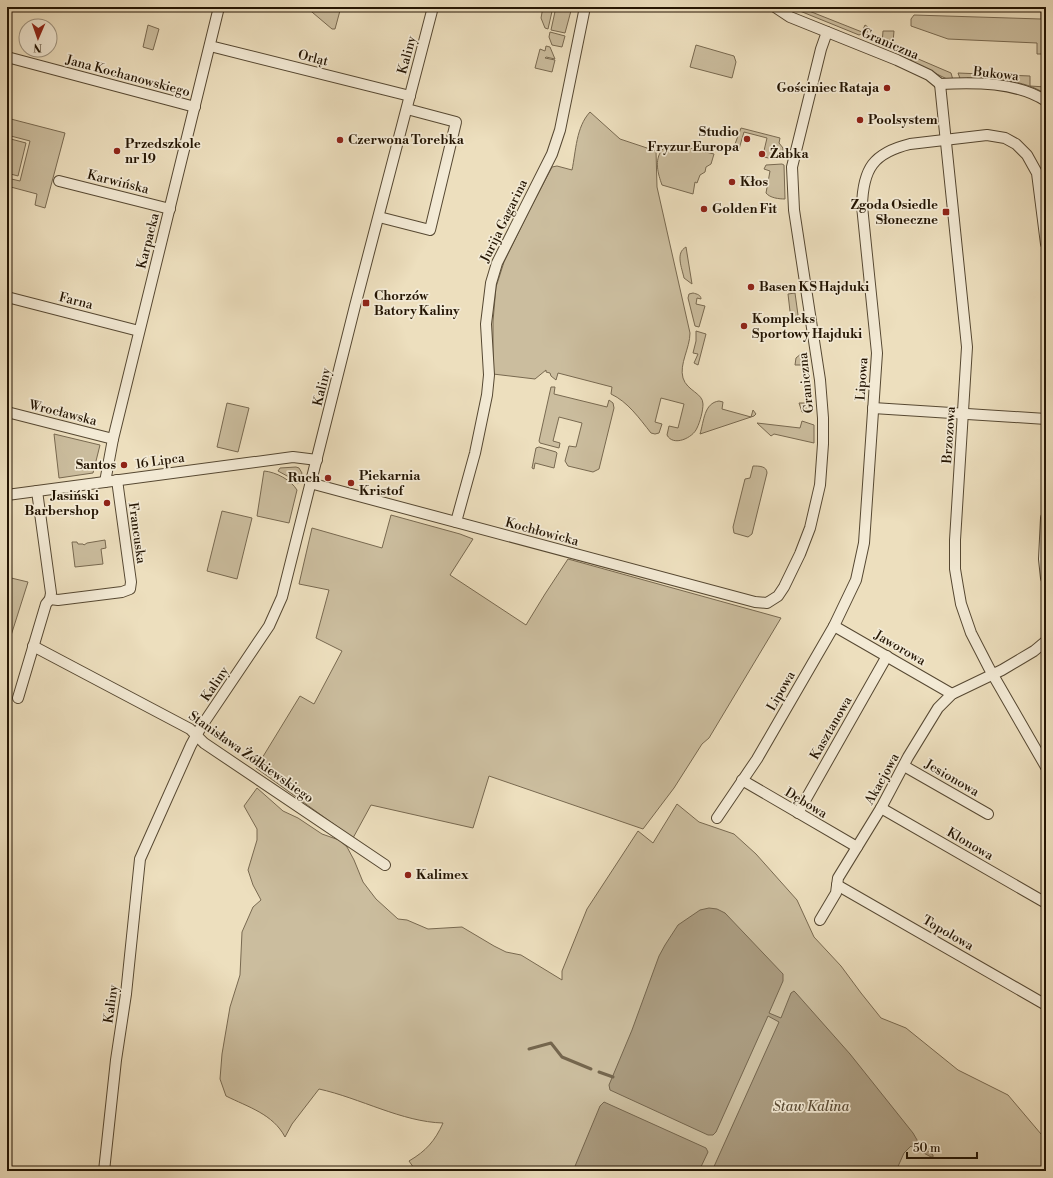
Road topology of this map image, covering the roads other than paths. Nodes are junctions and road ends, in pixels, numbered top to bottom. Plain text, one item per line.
1 (219, 7) edge
2 (433, 7) edge
3 (585, 7) edge
4 (775, 7) edge
5 (827, 32) junction
6 (210, 46) junction
7 (7, 58) edge
8 (940, 84) junction
9 (410, 96) junction
10 (1046, 102) edge
11 (195, 107) junction
12 (407, 109) junction
13 (946, 139) junction
14 (59, 181) dead end
15 (170, 209) junction
16 (379, 216) junction
17 (1046, 244) edge
18 (7, 297) edge
19 (139, 331) junction
20 (873, 408) junction
21 (7, 412) edge
22 (963, 415) junction
23 (1046, 419) edge
24 (113, 439) junction
25 (317, 460) junction
26 (117, 480) junction
27 (105, 482) junction
28 (310, 483) junction
29 (37, 491) junction
30 (7, 495) edge
31 (1046, 518) edge
32 (456, 522) junction
33 (1046, 578) edge
34 (50, 599) junction
35 (767, 603) joint
36 (834, 626) junction
37 (1046, 641) edge
38 (33, 646) junction
39 (887, 656) junction
40 (993, 675) junction
41 (952, 694) junction
42 (18, 698) dead end
43 (196, 736) junction
44 (904, 766) junction
45 (1046, 767) edge
46 (742, 780) junction
47 (881, 808) junction
48 (798, 813) junction
49 (988, 814) dead end
50 (717, 818) dead end
51 (857, 847) junction
52 (385, 865) dead end
53 (837, 885) junction
54 (1046, 903) edge
55 (820, 920) dead end
56 (1046, 1005) edge
57 (104, 1171) edge

1 - 6 street, Karpacka
2 - 9 street, Kaliny
3 - 32 street, Jurija Gagarina
4 - 5 street, Graniczna
5 - 8 street, Graniczna
5 - 35 street, Graniczna
6 - 9 street, Orląt
6 - 11 street, Karpacka
7 - 11 street, Jana Kochanowskiego
8 - 10 street, Bukowa
8 - 13 street, Brzozowa
9 - 12 street, Kaliny
11 - 15 street, Karpacka
12 - 16 street, Kaliny
12 - 16 street
13 - 17 street, Lipowa
13 - 20 street, Lipowa
13 - 22 street, Brzozowa
14 - 15 street, Karwińska
15 - 19 street, Karpacka
16 - 25 street, Kaliny
18 - 19 street, Farna
19 - 24 street, Karpacka
20 - 22 street
20 - 36 street, Lipowa
21 - 24 street, Wrocławska
22 - 23 street
22 - 40 street, Brzozowa
24 - 27 street, Karpacka
25 - 26 street, 16 Lipca
25 - 28 street, Kaliny
26 - 27 street, 16 Lipca
26 - 34 street, Francuska
27 - 29 street, 16 Lipca
28 - 32 street, Kochłowicka
28 - 43 street, Kaliny
29 - 30 street, 16 Lipca
29 - 34 street
31 - 33 street
32 - 35 street, Kochłowicka
34 - 38 street
36 - 39 street, Jaworowa
36 - 46 street, Lipowa
37 - 40 street
38 - 42 street
38 - 43 street, Stanisława Żółkiewskiego
39 - 41 street, Jaworowa
39 - 48 street, Kasztanowa
40 - 41 street, Akacjowa
40 - 45 street, Brzozowa
41 - 44 street, Akacjowa
43 - 52 street, Stanisława Żółkiewskiego
43 - 57 street, Kaliny
44 - 47 street, Akacjowa
44 - 49 street, Jesionowa
46 - 48 street, Dębowa
46 - 50 street, Lipowa
47 - 51 street, Akacjowa
47 - 54 street, Klonowa
48 - 51 street, Dębowa
51 - 53 street, Akacjowa
53 - 55 street, Akacjowa
53 - 56 street, Topolowa

